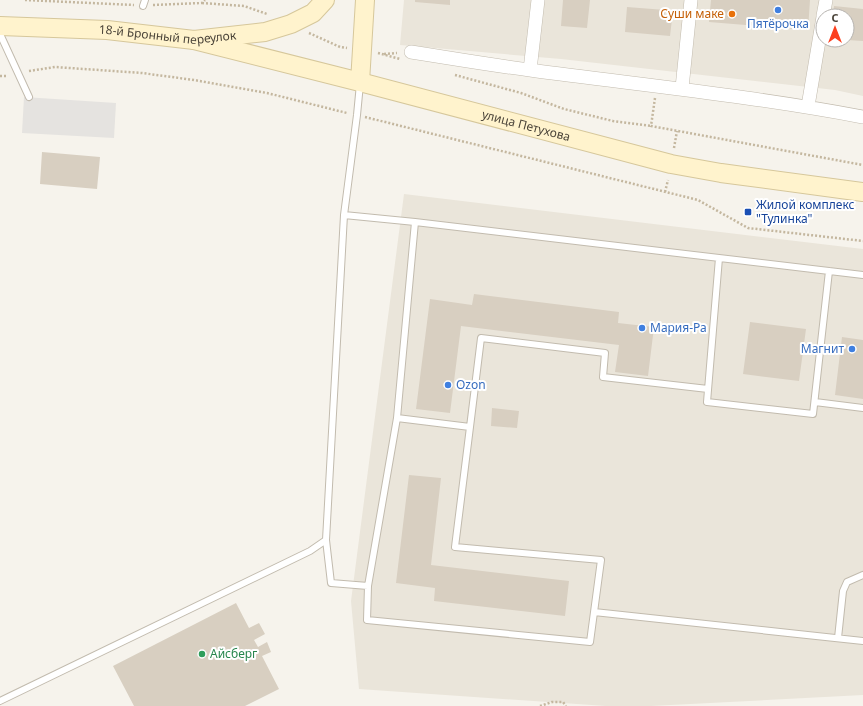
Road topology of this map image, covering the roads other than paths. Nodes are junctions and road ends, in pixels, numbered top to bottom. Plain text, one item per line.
1 (326, 0) edge
2 (365, 0) edge
3 (538, 0) edge
4 (691, 0) edge
5 (0, 26) edge
6 (0, 34) edge
7 (194, 40) junction
8 (818, 48) edge
9 (407, 56) road end
10 (530, 70) junction
11 (360, 82) junction
12 (682, 88) junction
13 (29, 97) dead end
14 (808, 106) junction
15 (863, 117) edge
16 (863, 192) edge
17 (344, 215) junction
18 (415, 222) junction
19 (719, 258) junction
20 (829, 271) junction
21 (863, 275) edge
22 (708, 389) junction
23 (815, 402) junction
24 (863, 408) edge
25 (397, 418) junction
26 (470, 427) junction
27 (326, 540) junction
28 (863, 575) edge
29 (368, 586) junction
30 (594, 612) junction
31 (838, 638) junction
32 (863, 641) edge
33 (0, 701) edge

1 - 7 street, 18-й Бронный переулок
2 - 11 street
3 - 10 street
4 - 12 street
5 - 7 street, 18-й Бронный переулок
6 - 13 lane
7 - 11 street, улица Петухова
8 - 14 street
9 - 10 street
10 - 12 street
11 - 16 street, улица Петухова
11 - 17 lane
12 - 14 street
14 - 15 street
17 - 18 lane
17 - 27 lane
18 - 19 lane
18 - 25 lane
19 - 20 lane
19 - 22 lane
20 - 21 lane
20 - 23 lane
22 - 23 lane
22 - 26 lane
23 - 24 lane
25 - 26 lane
25 - 29 lane
26 - 30 lane
27 - 29 lane
27 - 33 lane
28 - 31 lane
29 - 30 lane
30 - 31 lane
31 - 32 lane

